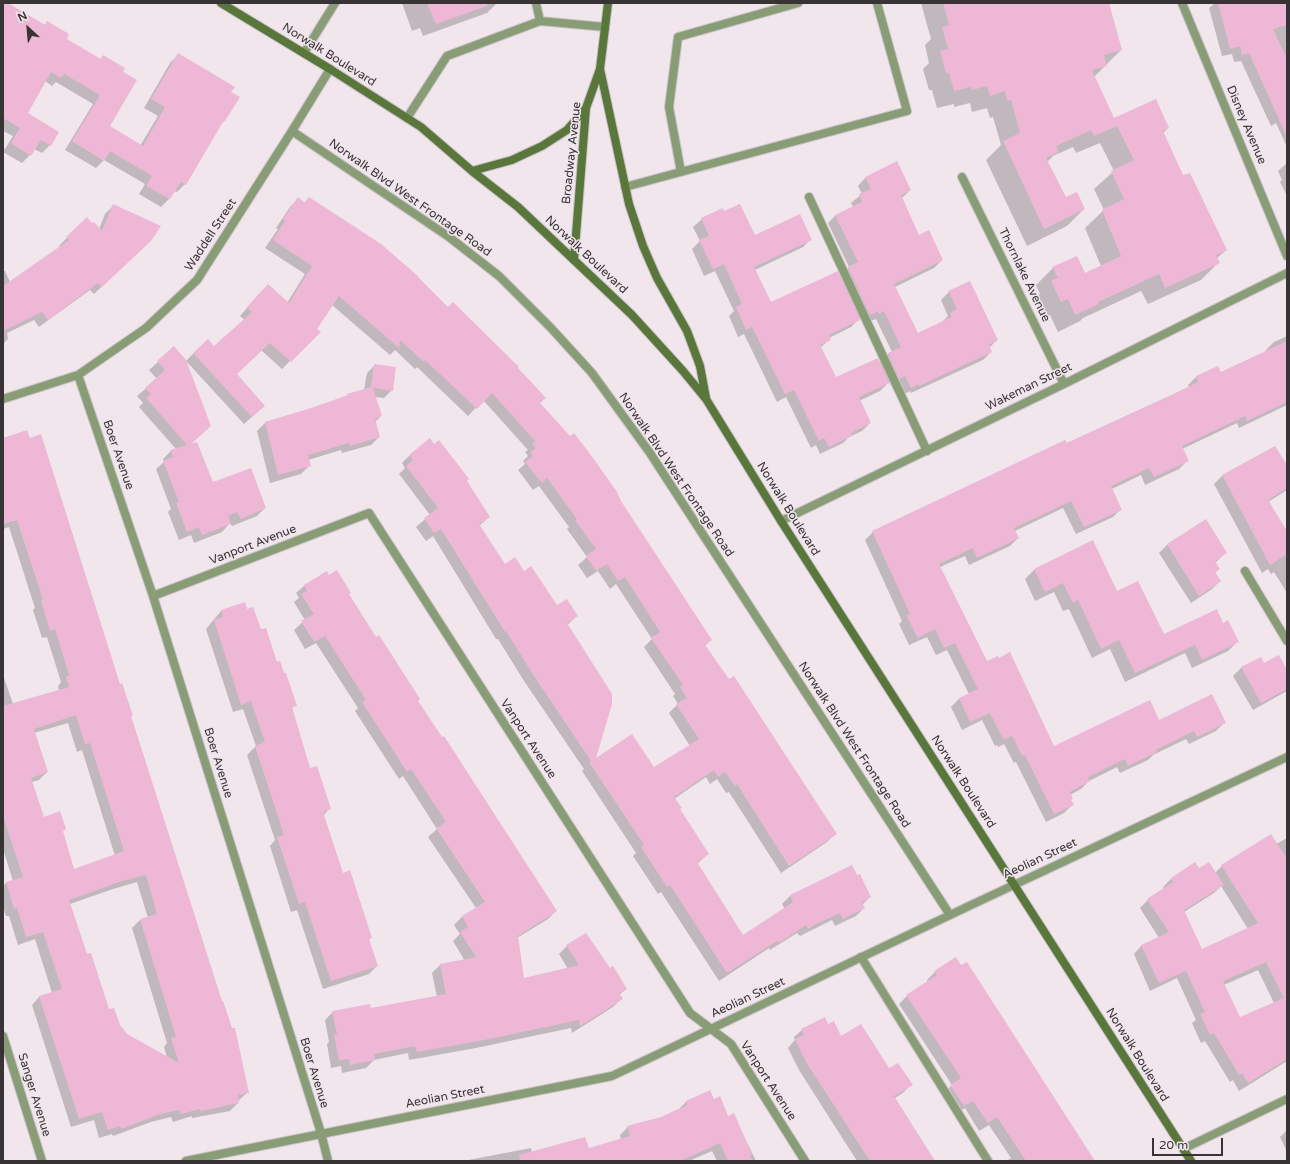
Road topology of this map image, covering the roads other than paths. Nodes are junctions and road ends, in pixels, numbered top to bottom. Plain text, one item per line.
1 (222, 3) edge
2 (335, 3) edge
3 (536, 3) edge
4 (609, 3) edge
5 (798, 3) edge
6 (877, 3) edge
7 (1182, 3) edge
8 (540, 21) junction
9 (605, 27) junction
10 (304, 53) junction
11 (330, 69) junction
12 (600, 69) junction
13 (586, 108) junction
14 (407, 118) junction
15 (292, 132) junction
16 (472, 171) junction
17 (681, 172) junction
18 (962, 177) dead end
19 (625, 187) junction
20 (809, 197) dead end
21 (1287, 256) edge
22 (574, 260) junction
23 (1287, 273) edge
24 (78, 375) junction
25 (1064, 384) junction
26 (3, 399) edge
27 (706, 399) junction
28 (927, 451) junction
29 (781, 521) junction
30 (1245, 571) dead end
31 (153, 596) junction
32 (1287, 641) edge
33 (1287, 757) edge
34 (1015, 884) junction
35 (950, 915) junction
36 (861, 957) junction
37 (710, 1029) junction
38 (3, 1036) edge
39 (1287, 1100) edge
40 (321, 1133) junction
41 (1183, 1149) junction
42 (42, 1161) edge
43 (186, 1161) edge
44 (328, 1161) edge
45 (805, 1161) edge
46 (988, 1161) edge
47 (1191, 1161) edge

1 - 10 main road, Norwalk Boulevard
2 - 10 street
3 - 8 street
4 - 9 main road, Broadway Avenue
5 - 17 street
6 - 17 street
7 - 21 street, Disney Avenue
8 - 9 street
8 - 14 street
9 - 12 main road, Broadway Avenue
10 - 11 main road, Norwalk Boulevard
11 - 14 main road, Norwalk Boulevard
11 - 15 street, Waddell Street
12 - 13 main road, Broadway Avenue
12 - 19 main road
13 - 16 main road
13 - 22 main road, Broadway Avenue
14 - 16 main road, Norwalk Boulevard
15 - 24 street, Waddell Street
15 - 35 street, Norwalk Blvd West Frontage Road
16 - 22 main road, Norwalk Boulevard
17 - 19 street
18 - 25 street, Thornlake Avenue
19 - 27 main road
20 - 28 street
22 - 27 main road, Norwalk Boulevard
23 - 25 street, Wakeman Street
24 - 26 street, Waddell Street
24 - 31 street, Boer Avenue
25 - 28 street, Wakeman Street
27 - 29 main road, Norwalk Boulevard
28 - 29 street, Wakeman Street
29 - 34 main road, Norwalk Boulevard
30 - 32 street
31 - 37 street, Vanport Avenue
31 - 40 street, Boer Avenue
33 - 34 street, Aeolian Street
34 - 35 street, Aeolian Street
34 - 41 main road, Norwalk Boulevard
35 - 36 street, Aeolian Street
36 - 37 street, Aeolian Street
36 - 46 street
37 - 40 street, Aeolian Street
37 - 45 street, Vanport Avenue
38 - 42 street, Sanger Avenue
39 - 41 street
40 - 43 street, Aeolian Street
40 - 44 street, Boer Avenue
41 - 47 main road, Norwalk Boulevard

